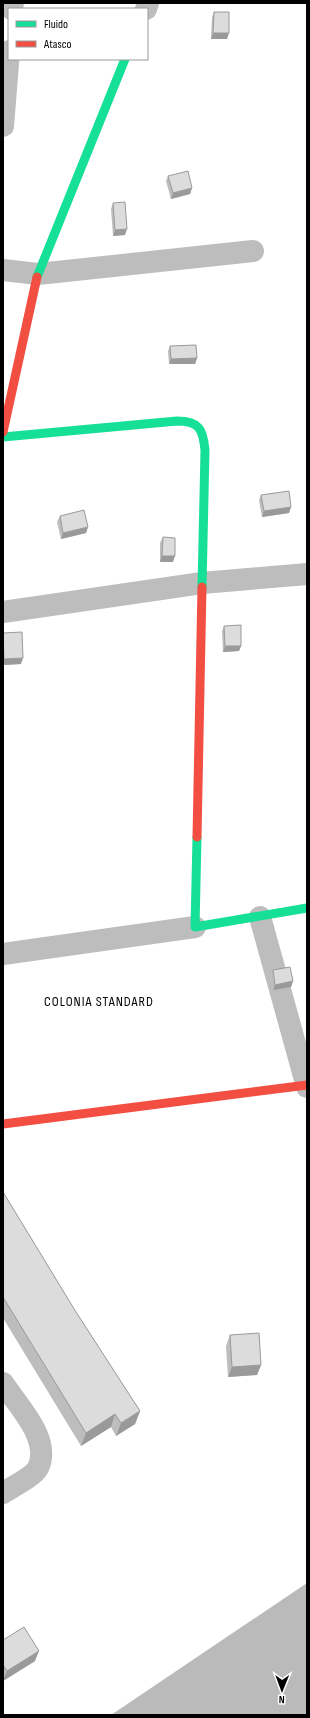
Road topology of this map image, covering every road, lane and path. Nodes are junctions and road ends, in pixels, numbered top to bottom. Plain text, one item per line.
1 (8, 60) edge
2 (125, 60) edge
3 (3, 126) edge
4 (253, 251) dead end
5 (3, 270) edge
6 (38, 274) junction
7 (3, 432) edge
8 (3, 437) edge
9 (307, 574) edge
10 (202, 583) junction
11 (3, 612) edge
12 (307, 908) edge
13 (260, 917) junction
14 (195, 927) junction
15 (3, 954) edge
16 (307, 1086) edge
17 (3, 1124) edge
18 (3, 1383) edge
19 (3, 1493) edge

1 - 3 street
2 - 6 street
4 - 6 street
5 - 6 street
6 - 7 street
8 - 10 street
9 - 10 street
10 - 11 street
10 - 14 street
12 - 13 street
13 - 14 street
13 - 16 street
14 - 15 street
16 - 17 street
18 - 19 street

